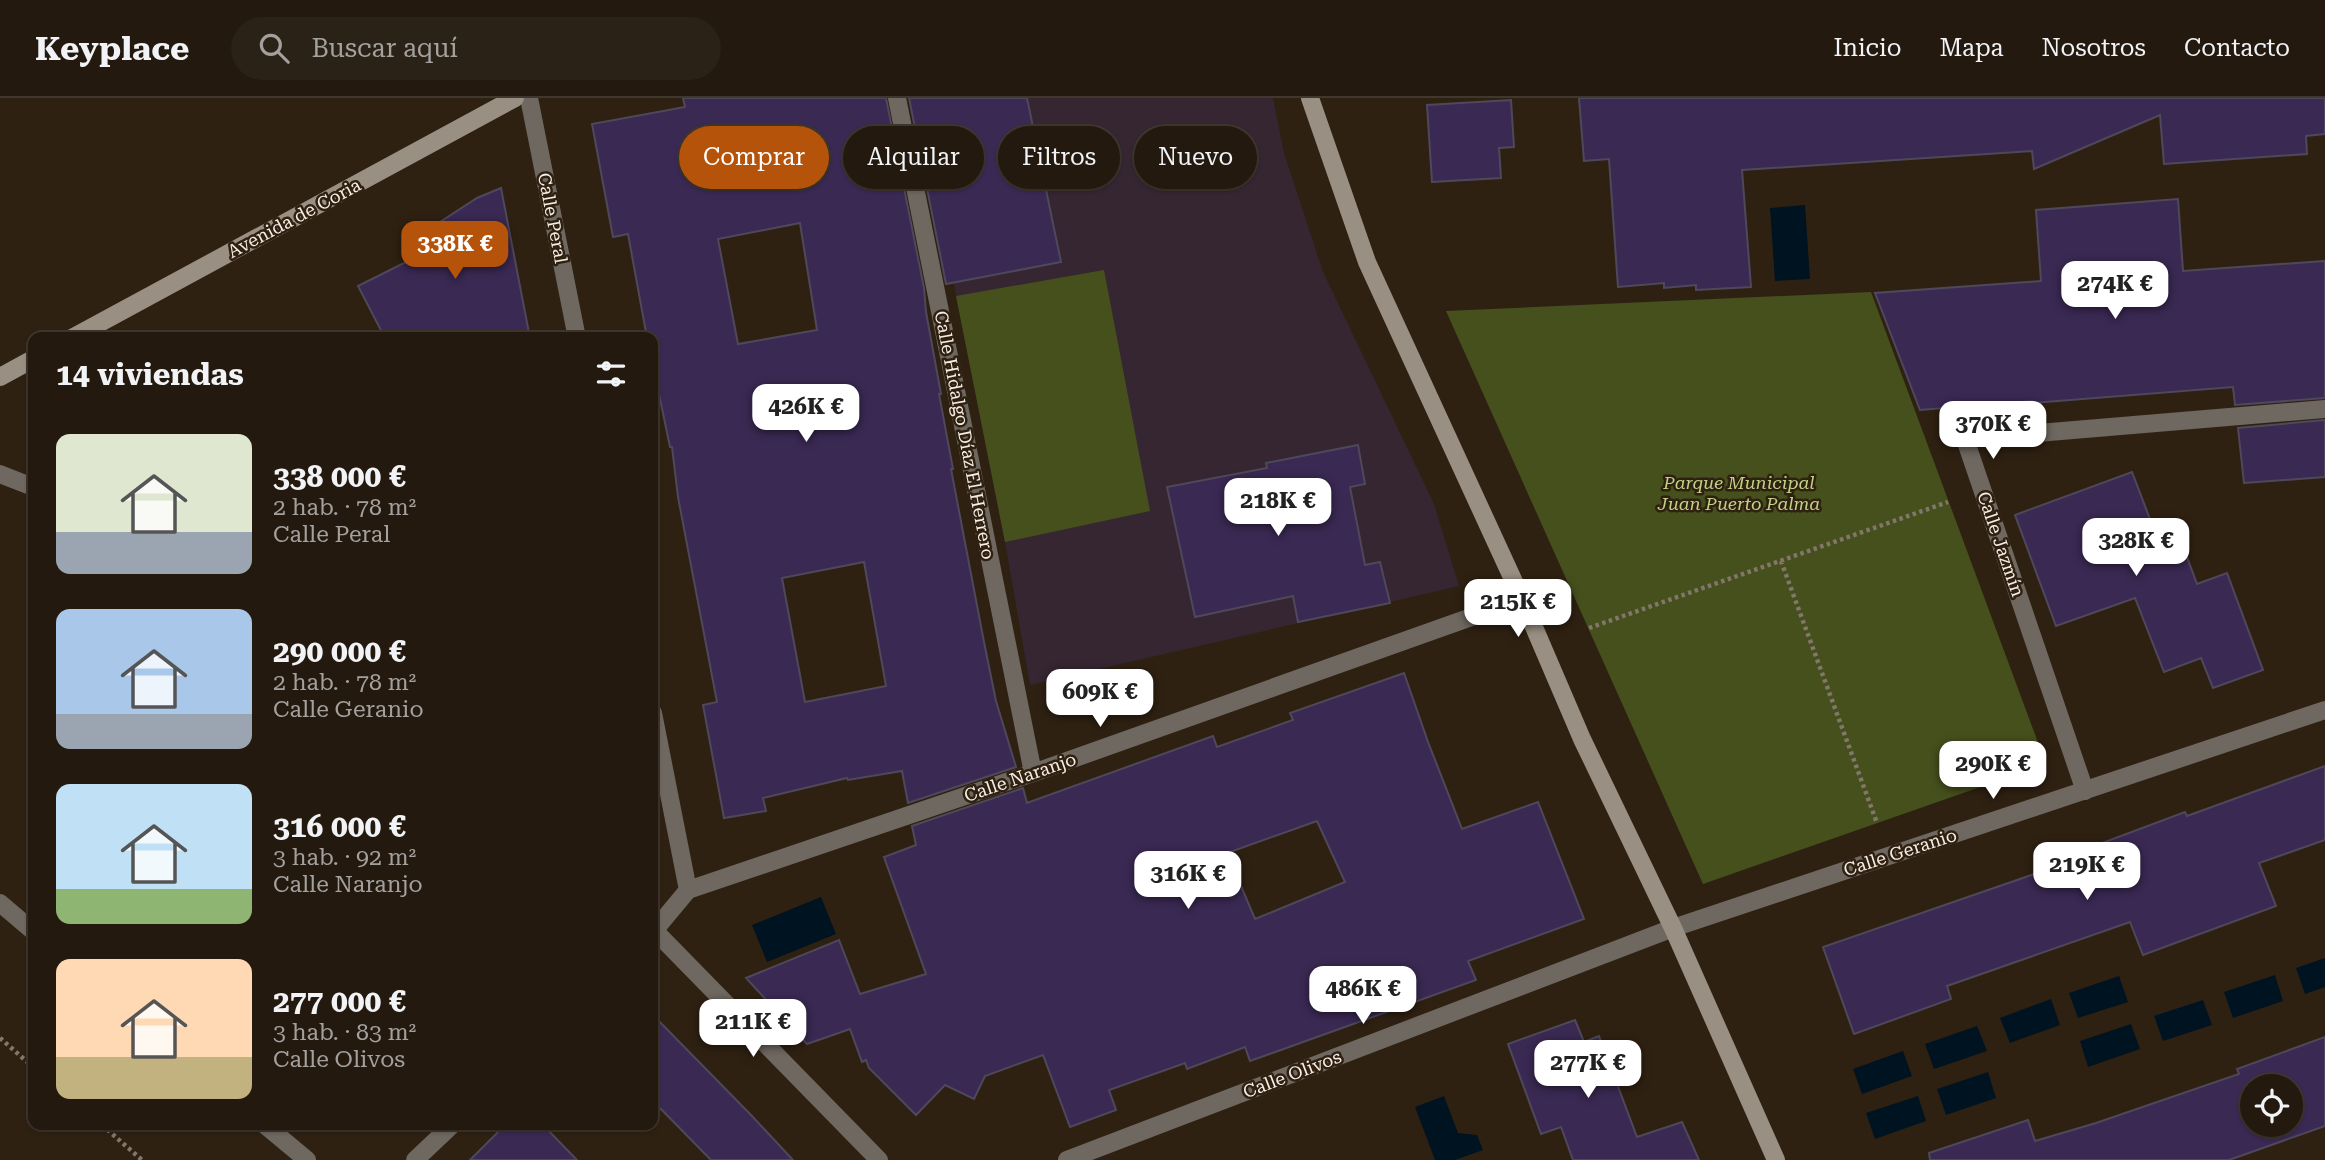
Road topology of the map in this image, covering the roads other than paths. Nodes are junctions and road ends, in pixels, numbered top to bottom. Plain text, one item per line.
1 (515, 98) edge
2 (529, 98) edge
3 (897, 98) edge
4 (1310, 98) edge
5 (83, 332) edge
6 (576, 332) edge
7 (28, 362) edge
8 (0, 377) edge
9 (2325, 409) edge
10 (0, 474) edge
11 (28, 485) edge
12 (1522, 599) junction
13 (2325, 710) edge
14 (658, 738) edge
15 (1033, 772) junction
16 (2085, 791) junction
17 (688, 890) junction
18 (0, 903) edge
19 (658, 925) edge
20 (28, 927) edge
21 (1673, 928) junction
22 (658, 936) edge
23 (271, 1130) edge
24 (447, 1130) edge
25 (307, 1160) edge
26 (415, 1160) edge
27 (879, 1160) edge
28 (1067, 1160) edge
29 (1776, 1160) edge

1 - 5 main road, Avenida de Coria
2 - 6 street, Calle Peral
3 - 15 street, Calle Hidalgo Díaz El Herrero
4 - 12 main road
7 - 8 main road
9 - 16 street, Calle Jazmín
10 - 11 street
12 - 15 street, Calle Naranjo
12 - 21 main road
13 - 16 street, Calle Geranio
14 - 17 street
15 - 17 street, Calle Naranjo
16 - 21 street, Calle Geranio
17 - 19 street
18 - 20 street
21 - 28 street, Calle Olivos
21 - 29 main road
22 - 27 street
23 - 25 street
24 - 26 street

